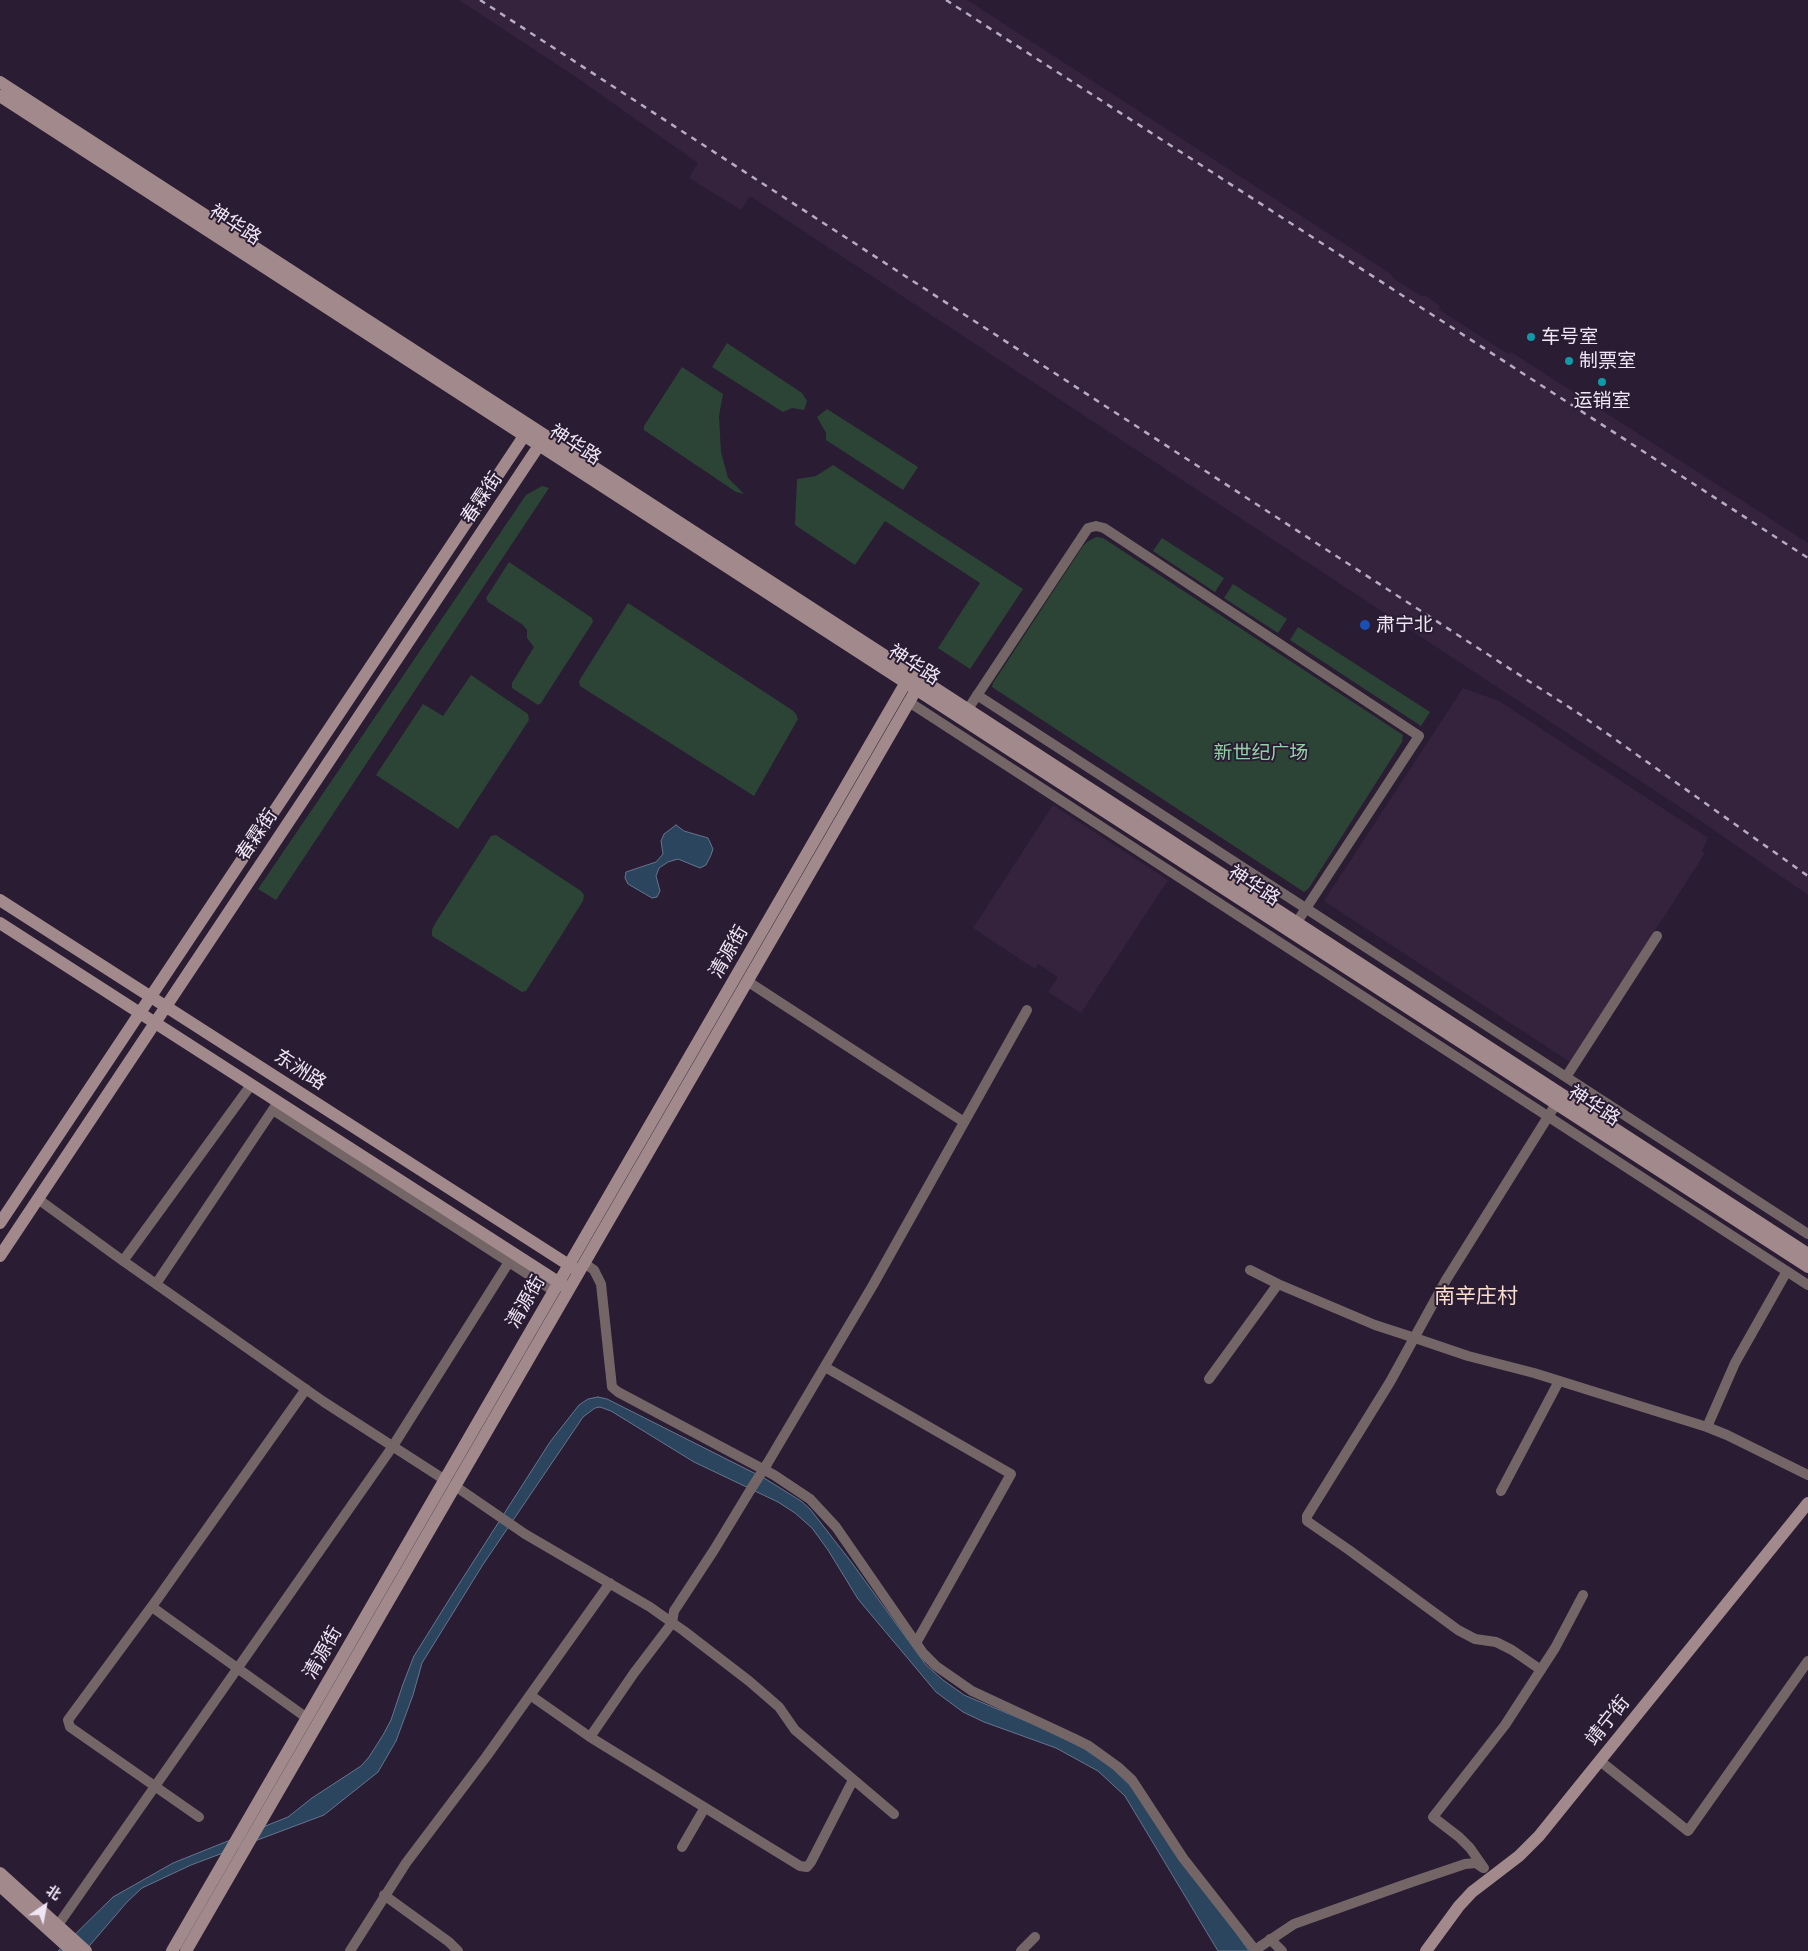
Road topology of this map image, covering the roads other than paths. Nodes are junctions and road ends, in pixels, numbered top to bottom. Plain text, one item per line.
1 (0, 82) edge
2 (0, 96) edge
3 (528, 430) junction
4 (543, 440) junction
5 (914, 681) junction
6 (977, 695) junction
7 (909, 702) junction
8 (968, 709) junction
9 (0, 900) edge
10 (1305, 909) junction
11 (1297, 922) junction
12 (0, 923) edge
13 (1657, 936) dead end
14 (747, 981) junction
15 (150, 996) junction
16 (166, 1006) junction
17 (1026, 1010) dead end
18 (140, 1013) junction
19 (155, 1023) junction
20 (1566, 1078) junction
21 (251, 1085) junction
22 (1556, 1104) junction
23 (276, 1106) junction
24 (1548, 1116) junction
25 (964, 1122) junction
26 (38, 1199) junction
27 (0, 1223) edge
28 (1808, 1234) edge
29 (1808, 1254) edge
30 (0, 1256) edge
31 (511, 1258) junction
32 (123, 1261) junction
33 (577, 1267) junction
34 (1808, 1267) edge
35 (1250, 1270) dead end
36 (1787, 1271) junction
37 (156, 1284) junction
38 (1278, 1284) junction
39 (1808, 1285) edge
40 (561, 1288) junction
41 (1415, 1338) junction
42 (825, 1367) junction
43 (1209, 1379) dead end
44 (1558, 1381) junction
45 (306, 1389) junction
46 (1707, 1427) junction
47 (392, 1446) junction
48 (1808, 1475) edge
49 (450, 1483) junction
50 (1501, 1491) dead end
51 (1808, 1503) edge
52 (610, 1583) junction
53 (1583, 1595) dead end
54 (152, 1607) junction
55 (672, 1623) junction
56 (916, 1643) junction
57 (1808, 1661) edge
58 (237, 1668) junction
59 (1541, 1670) junction
60 (530, 1696) junction
61 (307, 1718) junction
62 (590, 1737) junction
63 (1600, 1761) junction
64 (853, 1780) junction
65 (155, 1786) junction
66 (704, 1809) junction
67 (894, 1814) dead end
68 (199, 1817) dead end
69 (682, 1847) dead end
70 (0, 1873) edge
71 (1488, 1873) junction
72 (0, 1886) edge
73 (384, 1895) junction
74 (58, 1925) junction
75 (1035, 1937) dead end
76 (65, 1938) junction
77 (1270, 1939) junction
78 (1257, 1949) edge
79 (72, 1951) edge
80 (86, 1951) edge
81 (172, 1951) edge
82 (186, 1951) edge
83 (350, 1951) edge
84 (458, 1951) edge
85 (1021, 1951) edge
86 (1282, 1951) edge
87 (1426, 1951) edge

1 - 3 main road, 神华路
2 - 3 main road, 神华路
3 - 4 main road, 神华路
3 - 15 main road, 春霖街
4 - 5 main road, 神华路
4 - 16 main road, 春霖街
5 - 7 main road, 清源街
5 - 8 main road, 神华路
5 - 22 main road, 神华路
5 - 33 main road, 清源街
6 - 8 street
6 - 10 street
6 - 10 street
7 - 14 main road, 清源街
7 - 24 street
8 - 11 main road, 神华路
9 - 15 main road, 东洲路
10 - 11 street
10 - 20 street
11 - 29 main road, 神华路
12 - 18 main road, 东洲路
13 - 20 street
14 - 25 street
14 - 33 main road, 清源街
15 - 16 main road, 东洲路
15 - 18 main road, 春霖街
16 - 19 main road, 春霖街
16 - 33 main road, 东洲路
17 - 25 street
18 - 19 main road, 东洲路
18 - 27 main road, 春霖街
19 - 21 main road, 东洲路
19 - 26 main road, 春霖街
20 - 28 street
21 - 23 main road, 东洲路
21 - 32 street
22 - 24 street
22 - 34 main road, 神华路
23 - 31 main road, 东洲路
23 - 37 street
24 - 36 street
24 - 41 street
25 - 42 street
26 - 30 main road, 春霖街
26 - 32 street
31 - 40 main road, 东洲路
31 - 47 street
32 - 37 street
33 - 40 main road, 清源街
33 - 56 street
35 - 38 street
36 - 39 street
36 - 46 street
37 - 45 street
38 - 41 street
38 - 43 street
40 - 49 main road, 清源街
41 - 44 street
41 - 59 street
42 - 55 street, bridge
42 - 56 street
44 - 46 street
44 - 50 street
45 - 47 street
45 - 54 street
46 - 48 street
47 - 49 street
47 - 58 street
49 - 52 street
49 - 61 main road, 清源街
49 - 82 main road, 清源街
51 - 63 main road, 靖宁街
52 - 55 street
52 - 60 street
53 - 59 street
54 - 58 street
54 - 65 street
55 - 62 street
55 - 64 street
56 - 78 street
57 - 63 street
58 - 61 street
58 - 65 street
59 - 71 street
60 - 62 street
60 - 73 street
61 - 81 main road, 清源街
62 - 66 street
63 - 71 main road, 靖宁街
64 - 66 street
64 - 67 street
65 - 68 street
65 - 74 street
66 - 69 street
70 - 74 main road
71 - 77 street
71 - 87 main road, 靖宁街
72 - 76 main road
73 - 83 street
73 - 84 street
74 - 76 main road
75 - 85 street
76 - 79 main road
76 - 80 main road
77 - 78 street
77 - 86 street

